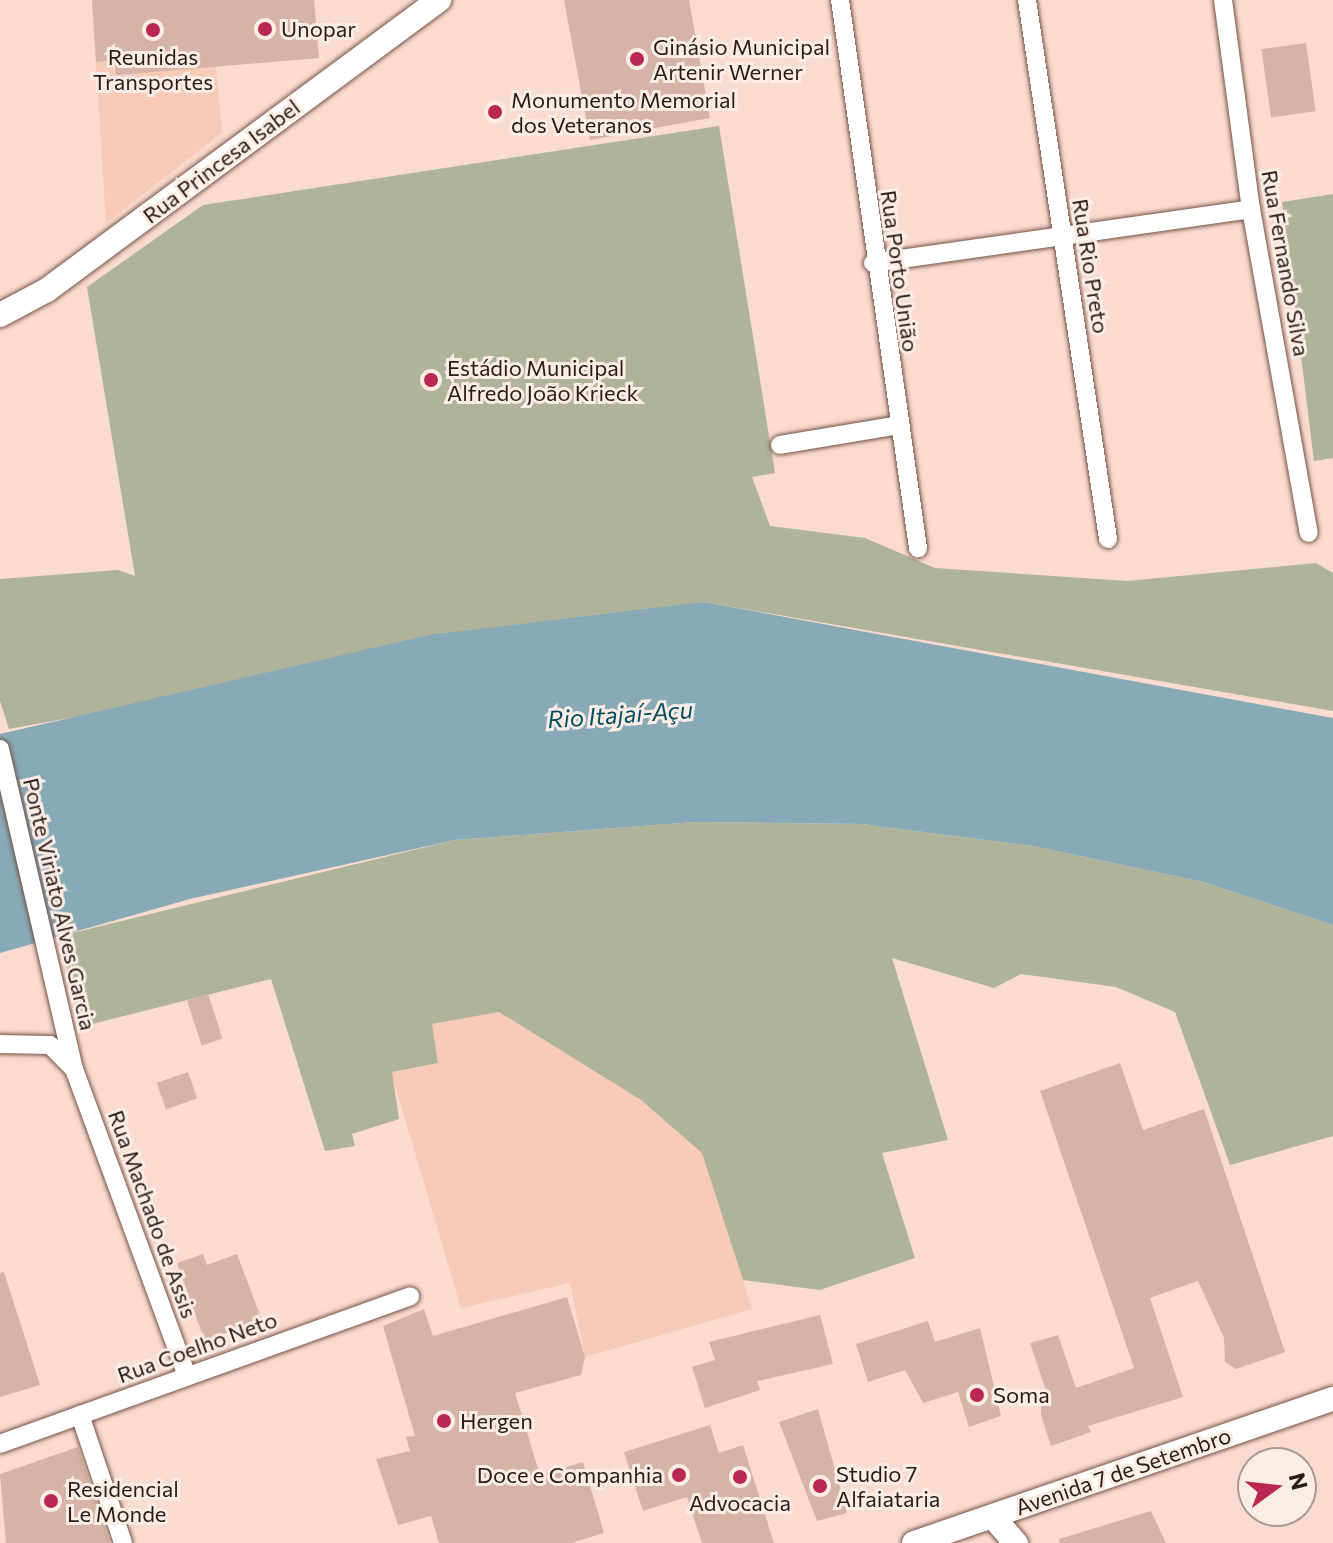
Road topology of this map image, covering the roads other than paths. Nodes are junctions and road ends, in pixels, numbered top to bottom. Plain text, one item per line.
1 (439, 0) edge
2 (840, 0) edge
3 (1027, 0) edge
4 (1223, 0) edge
5 (1251, 209) junction
6 (1062, 238) junction
7 (873, 263) junction
8 (0, 315) edge
9 (900, 425) junction
10 (780, 445) dead end
11 (1309, 533) dead end
12 (1108, 539) dead end
13 (918, 548) dead end
14 (0, 749) edge
15 (0, 1044) edge
16 (74, 1069) junction
17 (410, 1296) dead end
18 (187, 1376) junction
19 (1333, 1399) edge
20 (80, 1415) junction
21 (0, 1444) edge
22 (993, 1517) junction
23 (123, 1543) edge
24 (914, 1543) edge
25 (1016, 1543) edge

1 - 8 street, Rua Princesa Isabel
2 - 7 street, Rua Porto União
3 - 6 street, Rua Rio Preto
4 - 5 street, Rua Fernando Silva
5 - 6 street
5 - 11 street, Rua Fernando Silva
6 - 7 street
6 - 12 street, Rua Rio Preto
7 - 9 street, Rua Porto União
9 - 10 street
9 - 13 street, Rua Porto União
14 - 16 street, Ponte Viriato Alves Garcia
15 - 16 street
16 - 18 street, Rua Machado de Assis
17 - 18 street, Rua Coelho Neto
18 - 20 street, Rua Coelho Neto
19 - 22 street, Avenida 7 de Setembro
20 - 21 street, Rua Coelho Neto
20 - 23 street
22 - 24 street, Avenida 7 de Setembro
22 - 25 street

